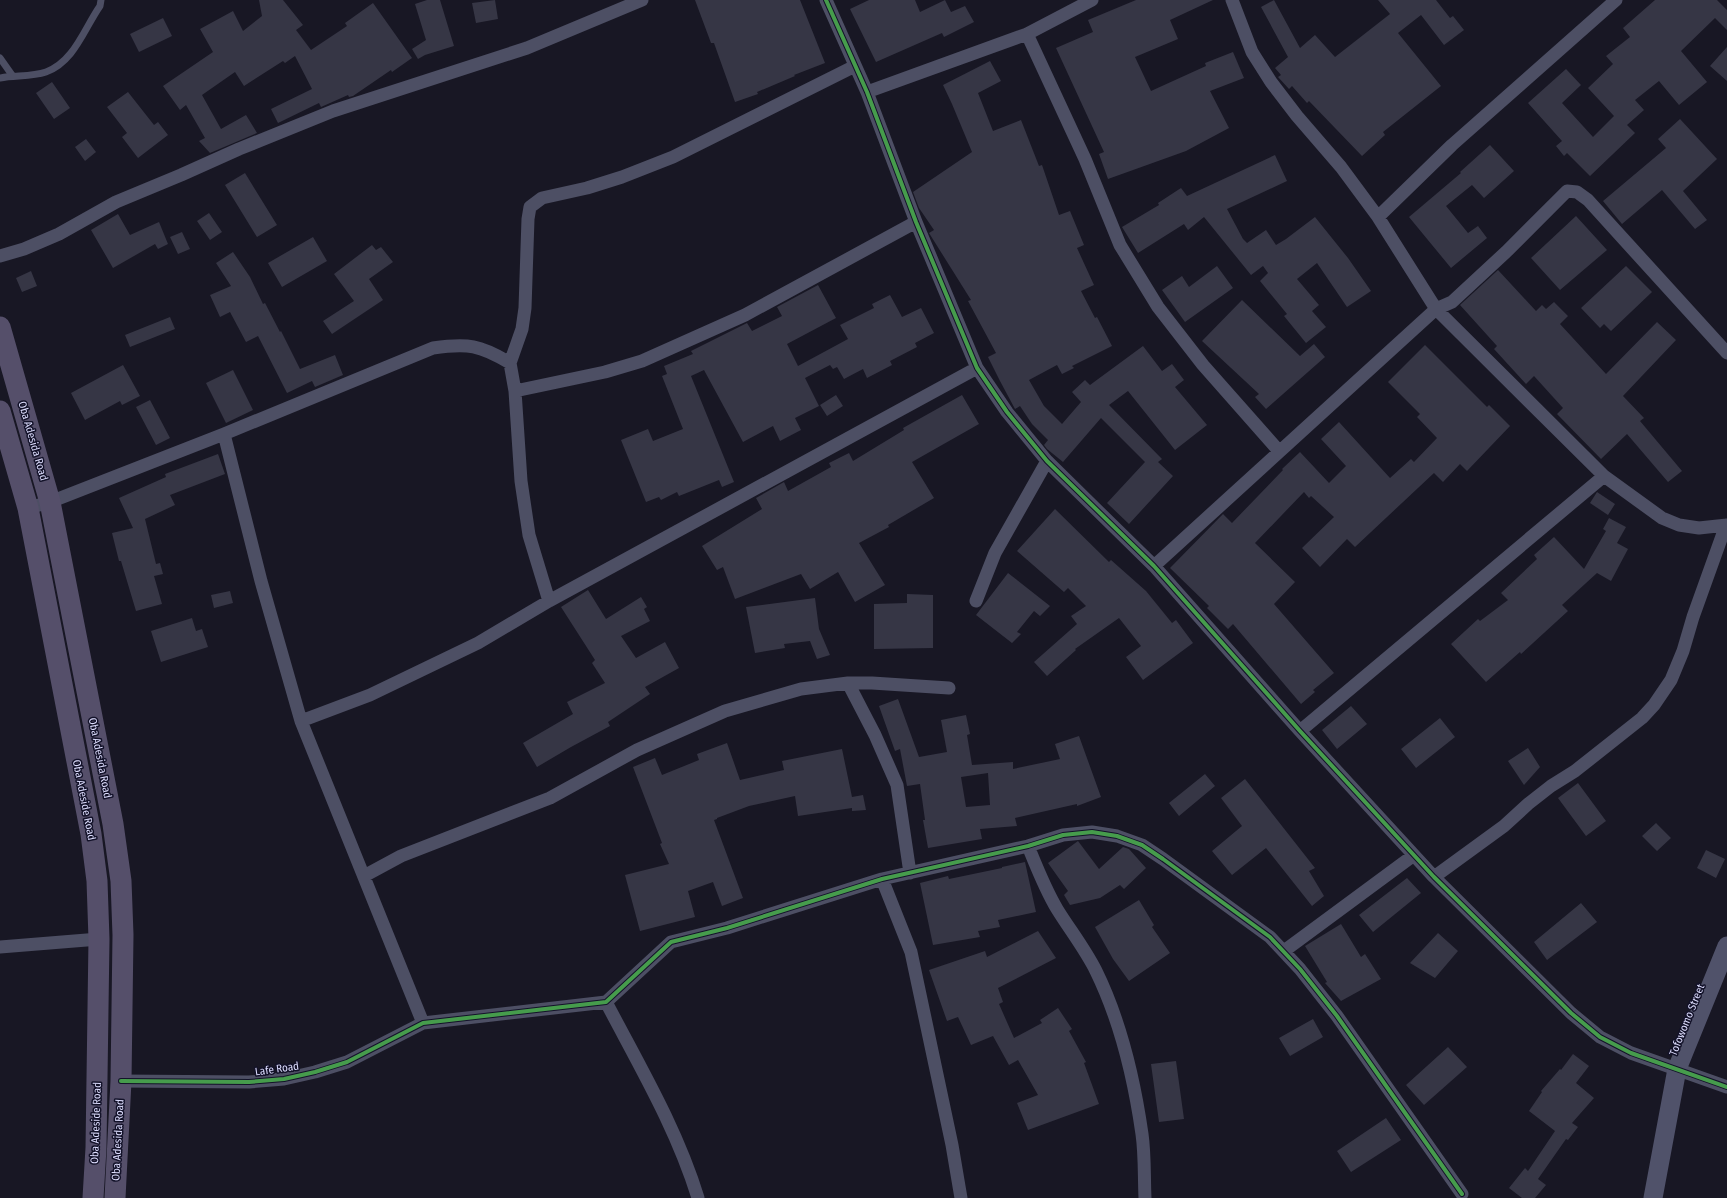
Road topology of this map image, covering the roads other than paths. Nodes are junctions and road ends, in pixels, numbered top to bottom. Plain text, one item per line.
1 (101, 0) edge
2 (642, 0) edge
3 (826, 0) edge
4 (1092, 0) edge
5 (1232, 0) edge
6 (1616, 0) edge
7 (1027, 34) junction
8 (0, 58) edge
9 (855, 66) junction
10 (12, 75) junction
11 (0, 78) edge
12 (867, 92) junction
13 (1378, 217) junction
14 (916, 222) junction
15 (0, 256) edge
16 (1436, 309) junction
17 (0, 327) edge
18 (1727, 353) edge
19 (510, 363) junction
20 (976, 368) junction
21 (515, 391) junction
22 (0, 411) edge
23 (224, 434) junction
24 (1279, 451) junction
25 (1047, 461) junction
26 (1604, 476) junction
27 (50, 502) junction
28 (28, 508) junction
29 (1727, 525) edge
30 (1154, 566) junction
31 (549, 601) junction
32 (976, 601) dead end
33 (848, 683) junction
34 (949, 688) dead end
35 (301, 721) junction
36 (1300, 731) junction
37 (1028, 846) junction
38 (1414, 855) junction
39 (910, 873) junction
40 (364, 876) junction
41 (1434, 878) junction
42 (882, 879) junction
43 (99, 939) junction
44 (0, 946) edge
45 (1727, 946) edge
46 (1284, 951) junction
47 (606, 1002) junction
48 (423, 1023) junction
49 (1677, 1069) junction
50 (121, 1081) junction
51 (1727, 1087) edge
52 (1462, 1194) dead end
53 (93, 1198) edge
54 (115, 1198) edge
55 (698, 1198) edge
56 (961, 1198) edge
57 (1145, 1198) edge
58 (1653, 1198) edge

1 - 10 lane
2 - 15 street
3 - 9 street
4 - 7 street
5 - 13 street
6 - 13 street
7 - 12 street
7 - 24 street
8 - 10 lane
9 - 12 street
9 - 19 street
10 - 11 lane
12 - 14 street
13 - 16 street
14 - 20 street
14 - 21 street
16 - 18 street
16 - 24 street
16 - 26 street
17 - 27 main road, Oba Adesida Road
19 - 21 street
19 - 23 street
20 - 25 street
20 - 31 street
21 - 31 street
22 - 28 main road, Oba Adeside Road
23 - 27 street
23 - 35 street
24 - 30 street
25 - 30 street
25 - 32 street
26 - 29 street
26 - 36 street
27 - 28 street
27 - 50 main road, Oba Adesida Road
28 - 43 main road, Oba Adeside Road
29 - 41 street
30 - 36 street
31 - 35 street
33 - 34 street
33 - 39 street
33 - 40 street
35 - 40 street
36 - 38 street
37 - 39 street
37 - 46 street
37 - 57 street
38 - 41 street
38 - 46 street
39 - 42 street
40 - 48 street
41 - 49 street
42 - 47 street
42 - 56 street
43 - 44 street
43 - 53 main road, Oba Adeside Road
45 - 49 street, Tofowomo Street
46 - 52 street
47 - 48 street
47 - 55 street
48 - 50 street, Lafe Road
49 - 51 street
49 - 58 street, Tofowomo Street
50 - 54 main road, Oba Adesida Road

